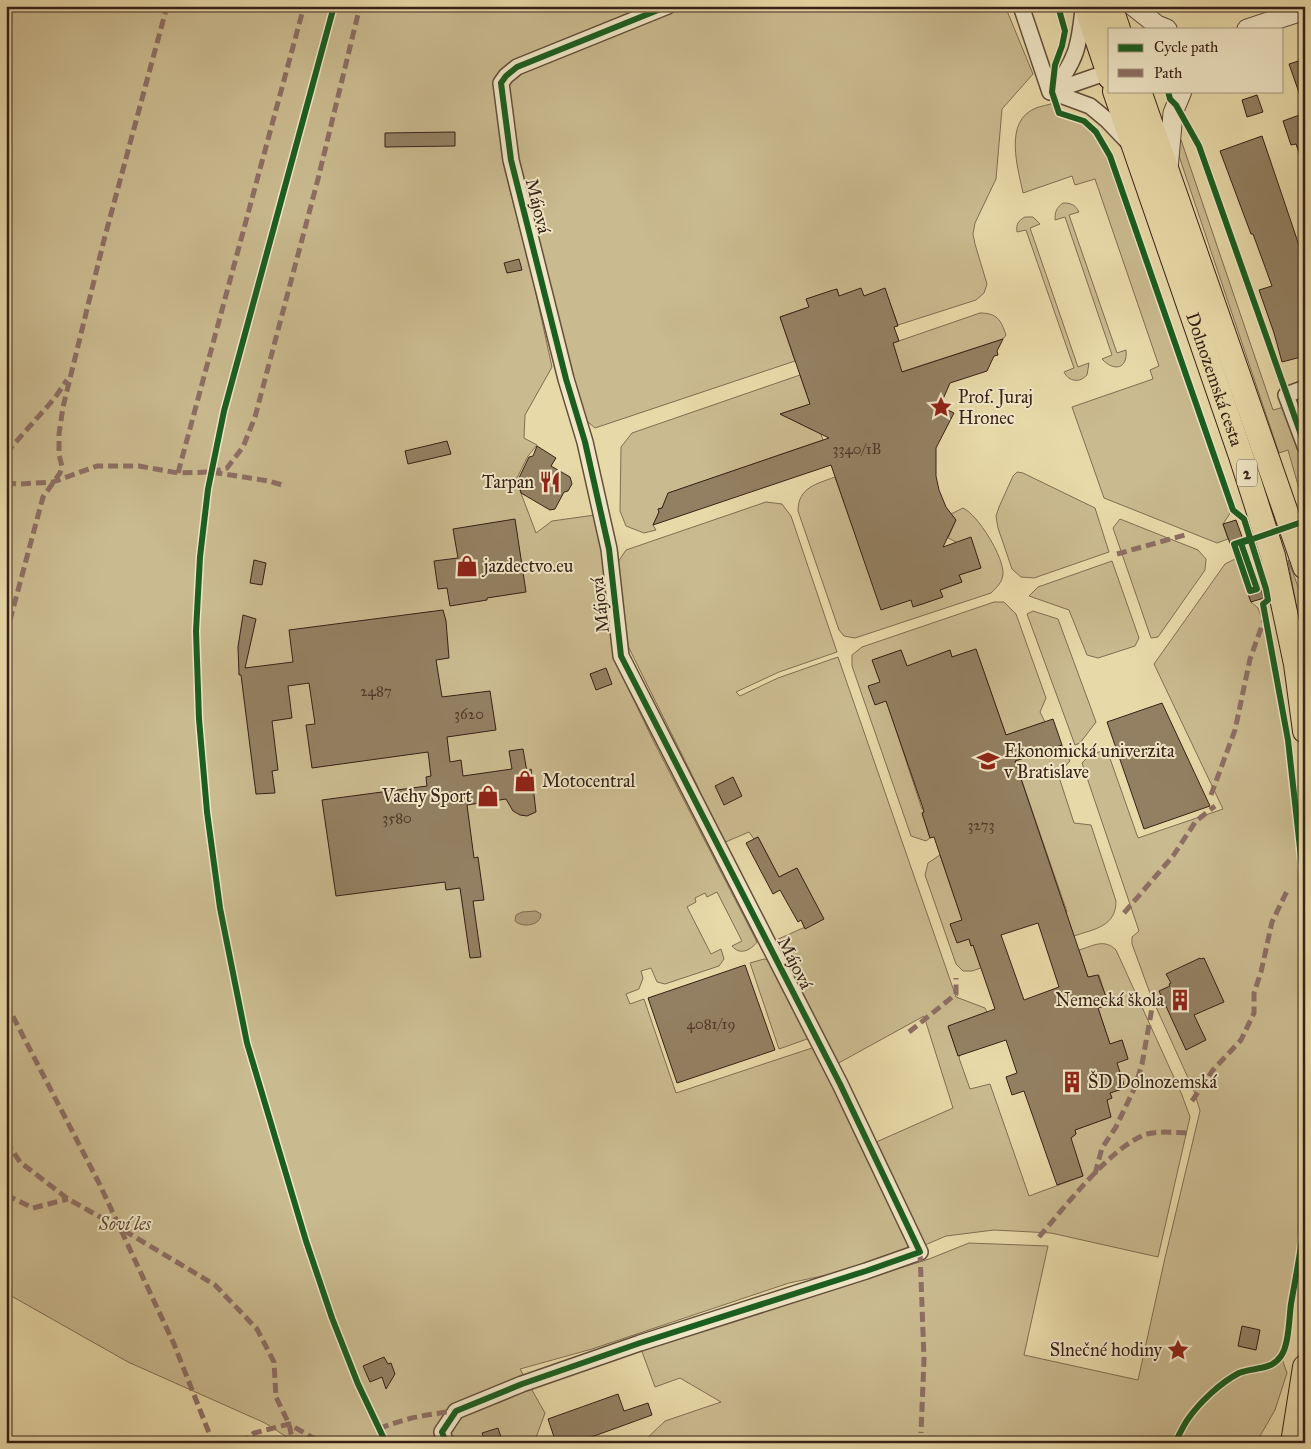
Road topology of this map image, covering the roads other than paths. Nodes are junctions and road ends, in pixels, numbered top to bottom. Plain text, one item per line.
1 (668, 6) edge
2 (1021, 6) edge
3 (1085, 6) edge
4 (1110, 6) edge
5 (1132, 6) edge
6 (1300, 9) edge
7 (1118, 28) edge
8 (1164, 28) edge
9 (1250, 28) edge
10 (1108, 70) edge
11 (1108, 79) edge
12 (1052, 92) junction
13 (1116, 92) edge
14 (1139, 92) edge
15 (1182, 92) edge
16 (1135, 150) junction
17 (1168, 170) junction
18 (1305, 388) edge
19 (1305, 446) edge
20 (1305, 567) edge
21 (1305, 731) edge
22 (1305, 1367) edge
23 (1298, 1413) junction
24 (446, 1443) edge
25 (1276, 1443) edge
26 (1292, 1443) edge

1 - 24 street, Májová
2 - 12 street
3 - 10 main road, Dolnozemská cesta / 2
3 - 12 street
4 - 7 main road
5 - 8 street
6 - 9 street
11 - 12 street
12 - 16 street
13 - 16 main road, Dolnozemská cesta / 2
14 - 17 main road, Dolnozemská cesta / 2
15 - 17 street
16 - 21 main road, Dolnozemská cesta / 2
17 - 20 main road, Dolnozemská cesta / 2
18 - 19 street
22 - 23 main road
23 - 25 main road
23 - 26 main road

